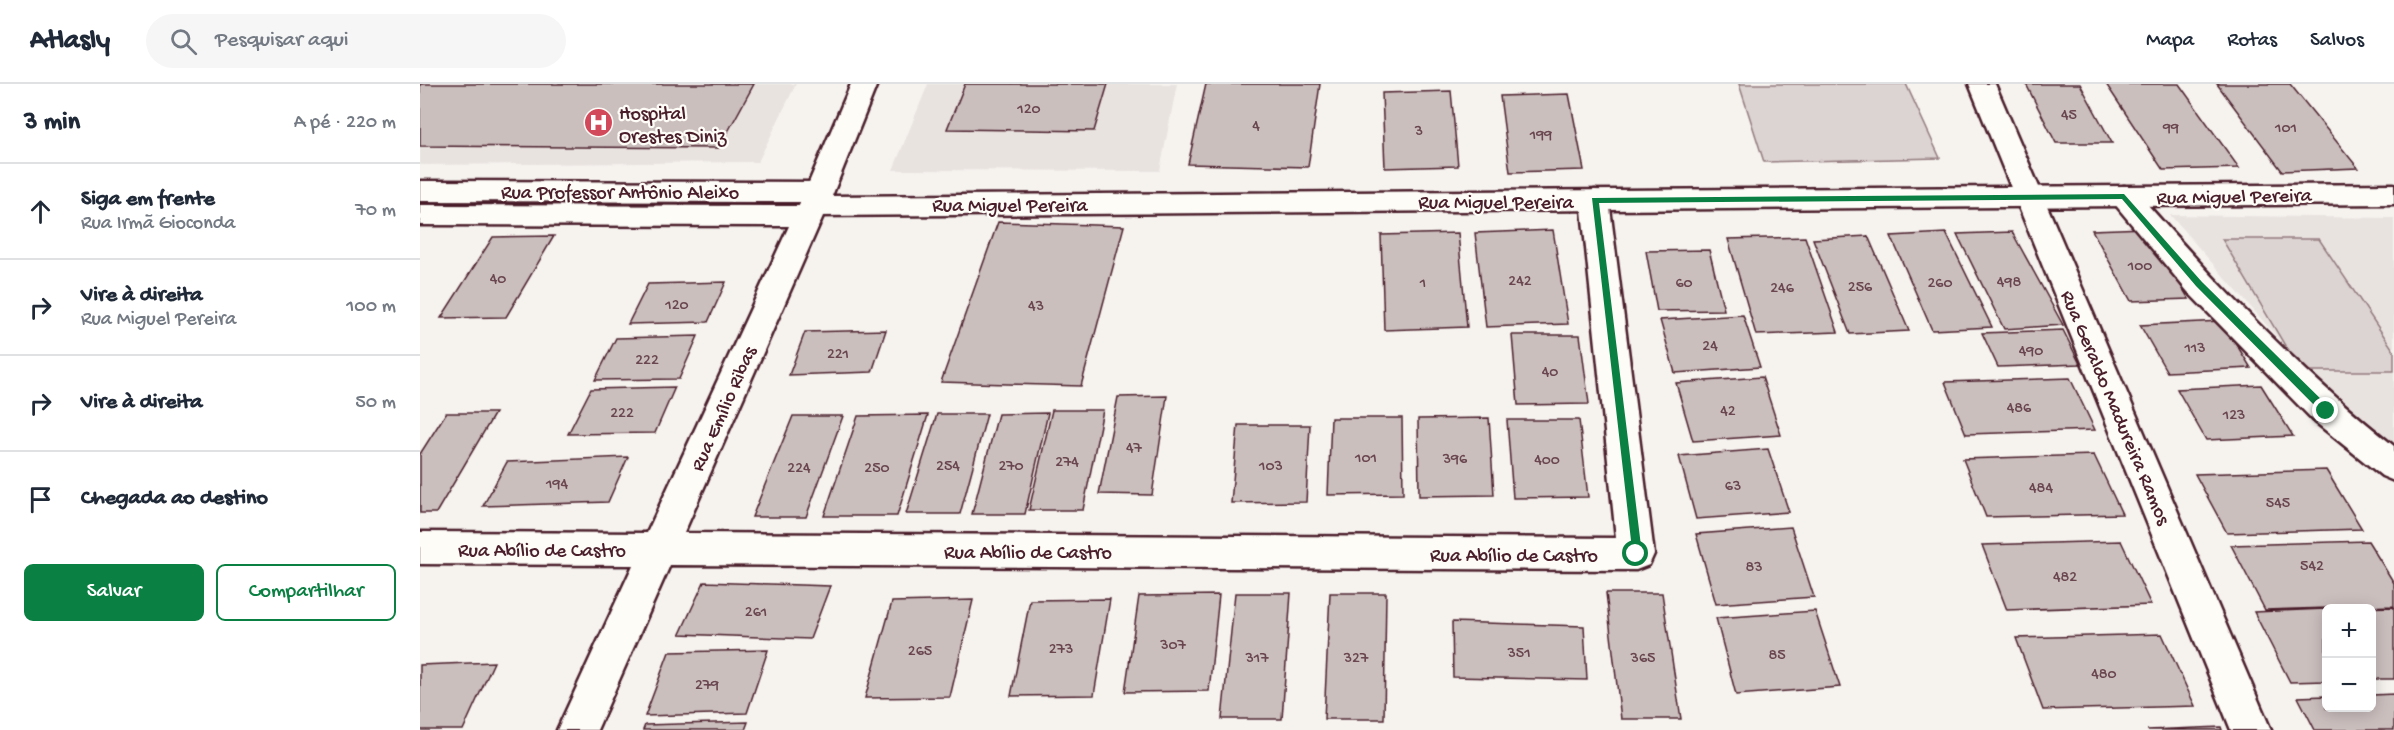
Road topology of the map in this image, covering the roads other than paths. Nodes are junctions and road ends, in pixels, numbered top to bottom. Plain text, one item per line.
1 (864, 84) edge
2 (1983, 84) edge
3 (420, 190) edge
4 (601, 190) junction
5 (2394, 194) edge
6 (2124, 196) junction
7 (2031, 197) junction
8 (1595, 200) junction
9 (814, 205) junction
10 (420, 215) edge
11 (587, 216) junction
12 (2394, 466) edge
13 (420, 548) edge
14 (658, 549) junction
15 (577, 730) edge
16 (2251, 730) edge

1 - 9 street, Rua Emílio Ribas
2 - 7 street, Rua Geraldo Madureira Ramos
3 - 4 street, Rua Professor Antônio Aleixo
4 - 9 street, Rua Professor Antônio Aleixo
4 - 11 street
5 - 6 street, Rua Miguel Pereira
6 - 7 street, Rua Miguel Pereira
6 - 12 street
7 - 8 street, Rua Miguel Pereira
7 - 16 street, Rua Geraldo Madureira Ramos
8 - 9 street, Rua Miguel Pereira
8 - 14 street, Rua Abílio de Castro
9 - 11 street, Rua Professor Antônio Aleixo
9 - 14 street, Rua Emílio Ribas
10 - 11 street, Rua Professor Antônio Aleixo
13 - 14 street, Rua Abílio de Castro
14 - 15 street, Rua Emílio Ribas

